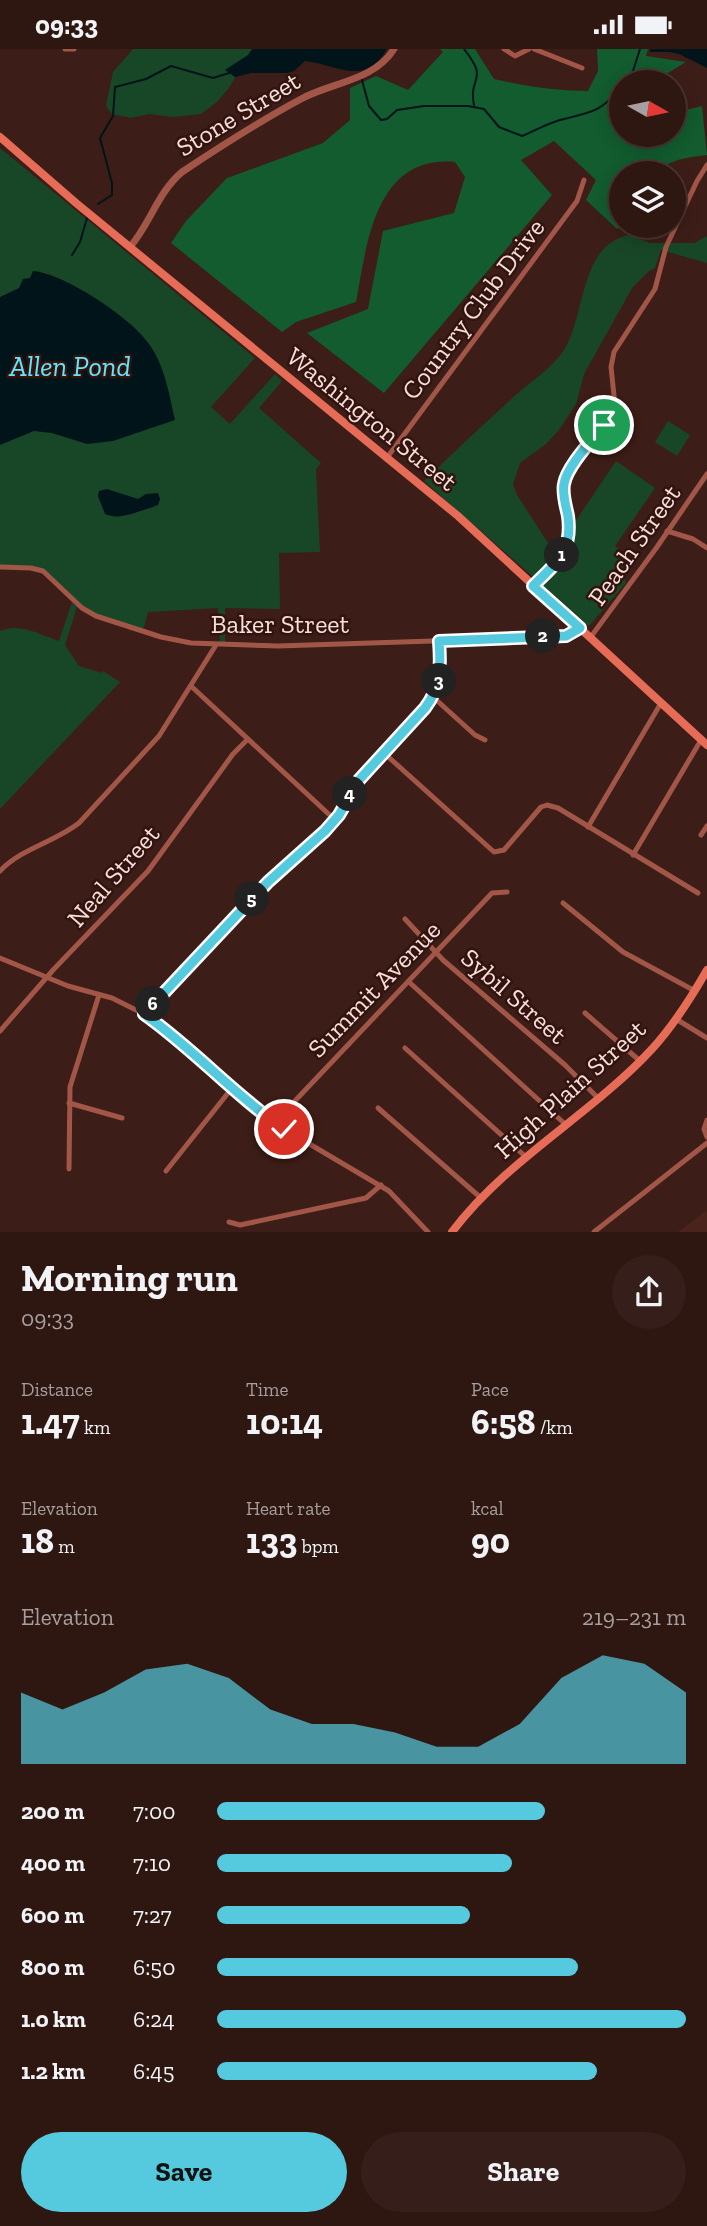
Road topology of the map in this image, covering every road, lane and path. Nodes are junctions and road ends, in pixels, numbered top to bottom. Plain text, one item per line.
1 (65, 49) edge
2 (74, 49) edge
3 (394, 49) edge
4 (504, 49) edge
5 (529, 49) edge
6 (534, 49) edge
7 (582, 68) dead end
8 (0, 137) edge
9 (707, 165) edge
10 (584, 180) dead end
11 (130, 247) junction
12 (386, 459) junction
13 (707, 474) edge
14 (667, 531) junction
15 (707, 548) edge
16 (0, 568) edge
17 (533, 586) junction
18 (580, 628) junction
19 (590, 638) junction
20 (439, 641) junction
21 (216, 645) junction
22 (191, 687) junction
23 (433, 697) junction
24 (661, 703) junction
25 (247, 740) junction
26 (485, 740) dead end
27 (704, 743) edge
28 (384, 753) junction
29 (335, 820) junction
30 (707, 826) edge
31 (588, 827) junction
32 (701, 835) dead end
33 (633, 855) junction
34 (0, 871) edge
35 (507, 892) dead end
36 (698, 894) dead end
37 (563, 904) dead end
38 (405, 919) dead end
39 (436, 953) junction
40 (0, 958) edge
41 (707, 970) edge
42 (47, 978) junction
43 (409, 982) junction
44 (695, 991) junction
45 (99, 995) junction
46 (584, 1013) dead end
47 (144, 1014) junction
48 (676, 1019) junction
49 (0, 1031) edge
50 (707, 1038) edge
51 (405, 1048) dead end
52 (640, 1061) junction
53 (232, 1088) junction
54 (598, 1098) junction
55 (69, 1103) junction
56 (378, 1108) dead end
57 (122, 1118) dead end
58 (707, 1120) edge
59 (274, 1123) junction
60 (565, 1124) junction
61 (707, 1140) edge
62 (526, 1157) junction
63 (69, 1169) dead end
64 (166, 1171) dead end
65 (381, 1185) junction
66 (481, 1198) junction
67 (229, 1222) dead end
68 (428, 1232) edge
69 (452, 1232) edge
70 (594, 1232) edge

1 - 2 street
3 - 11 street, Stone Street
4 - 5 street
6 - 7 street
8 - 11 main road, Washington Street
9 - 17 street
10 - 12 street, Country Club Drive
11 - 12 main road, Washington Street
12 - 17 main road, Washington Street
13 - 14 street, Peach Street
14 - 15 street
14 - 19 street, Peach Street
16 - 21 street, Baker Street
17 - 18 main road, Washington Street
18 - 19 main road, Washington Street
18 - 20 street, Baker Street
19 - 24 main road, Washington Street
20 - 21 street, Baker Street
20 - 23 street
21 - 22 street
22 - 25 street
22 - 34 street
23 - 26 street
23 - 28 street
24 - 27 main road, Washington Street
24 - 31 street
25 - 29 street
25 - 42 street, Neal Street
27 - 33 street
28 - 29 street
28 - 31 street
29 - 47 street
30 - 32 street
31 - 33 street
33 - 36 street
35 - 39 street, Summit Avenue
37 - 44 street
38 - 39 street, Sybil Street
39 - 43 street, Summit Avenue
39 - 54 street, Sybil Street
40 - 42 street
41 - 44 main road, High Plain Street
42 - 45 street
42 - 49 street, Neal Street
43 - 59 street, Summit Avenue
43 - 60 street
44 - 48 main road, High Plain Street
45 - 47 street
45 - 55 street
46 - 52 street
47 - 53 street
48 - 50 street
48 - 52 main road, High Plain Street
51 - 62 street
52 - 54 main road, High Plain Street
53 - 59 street
53 - 64 street
54 - 60 main road, High Plain Street
55 - 57 street
55 - 63 street
56 - 66 street
58 - 61 street
59 - 65 street
60 - 62 main road, High Plain Street
61 - 70 street
62 - 66 main road, High Plain Street
65 - 67 street
65 - 68 street
66 - 69 main road, High Plain Street

